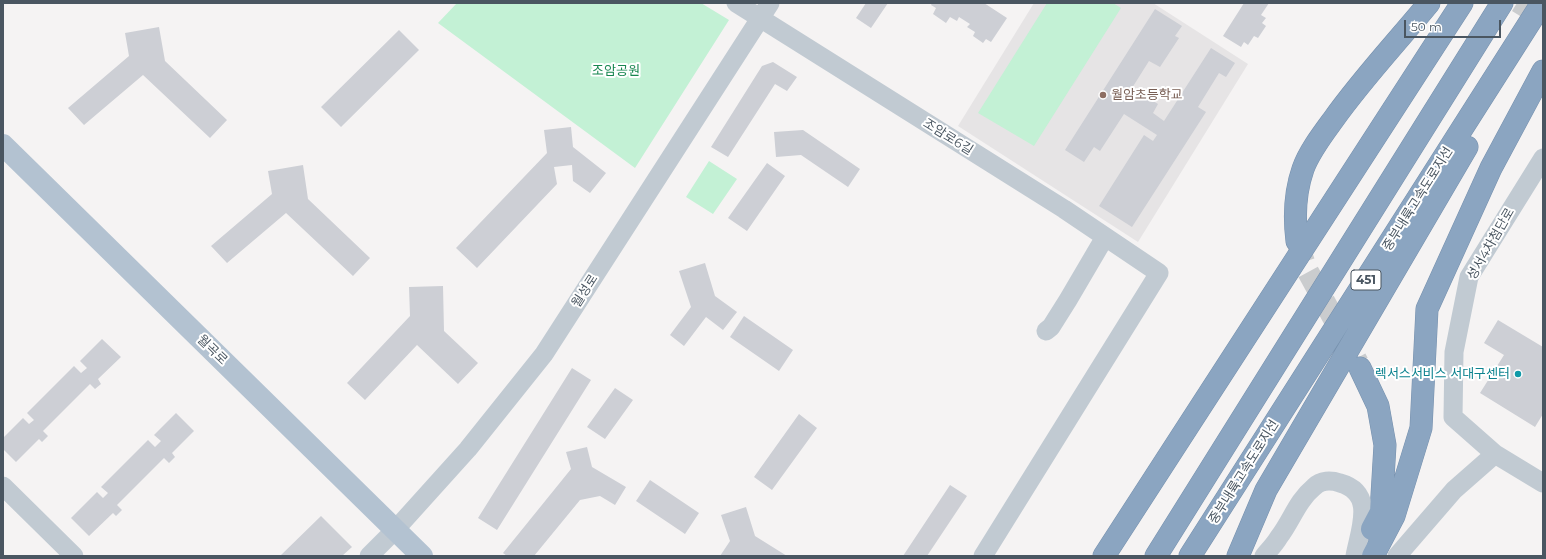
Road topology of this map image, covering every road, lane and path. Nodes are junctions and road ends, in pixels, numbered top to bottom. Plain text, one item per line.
1 (736, 3) edge
2 (1429, 3) edge
3 (1462, 3) edge
4 (1502, 3) edge
5 (1542, 3) edge
6 (1543, 9) edge
7 (766, 11) edge
8 (1543, 71) edge
9 (3, 145) edge
10 (1543, 158) edge
11 (1105, 237) junction
12 (1297, 241) tunnel mouth
13 (1046, 331) dead end
14 (1360, 368) tunnel mouth
15 (1494, 454) junction
16 (1543, 483) edge
17 (3, 486) edge
18 (396, 530) junction
19 (74, 556) edge
20 (369, 556) edge
21 (422, 556) edge
22 (983, 556) edge
23 (1104, 556) edge
24 (1156, 556) edge
25 (1190, 556) edge
26 (1238, 556) edge
27 (1264, 556) edge
28 (1356, 556) edge
29 (1373, 556) edge
30 (1397, 556) edge

1 - 7 street, 조암로6길
2 - 12 highway
3 - 23 highway
4 - 24 highway, 451
5 - 25 highway, 중부내륙고속도로지선 / 451
6 - 26 highway
7 - 11 street, 조암로6길
7 - 18 street, 월성로
8 - 29 highway
9 - 18 main road, 월곡로
10 - 15 street, 성서4차첨단로
11 - 13 street
11 - 22 street, 조암로6길
14 - 28 highway
15 - 16 street, 성서4차첨단로
15 - 30 street
17 - 19 street
18 - 20 street, 월성로
18 - 21 main road, 월곡로
27 - 28 street

